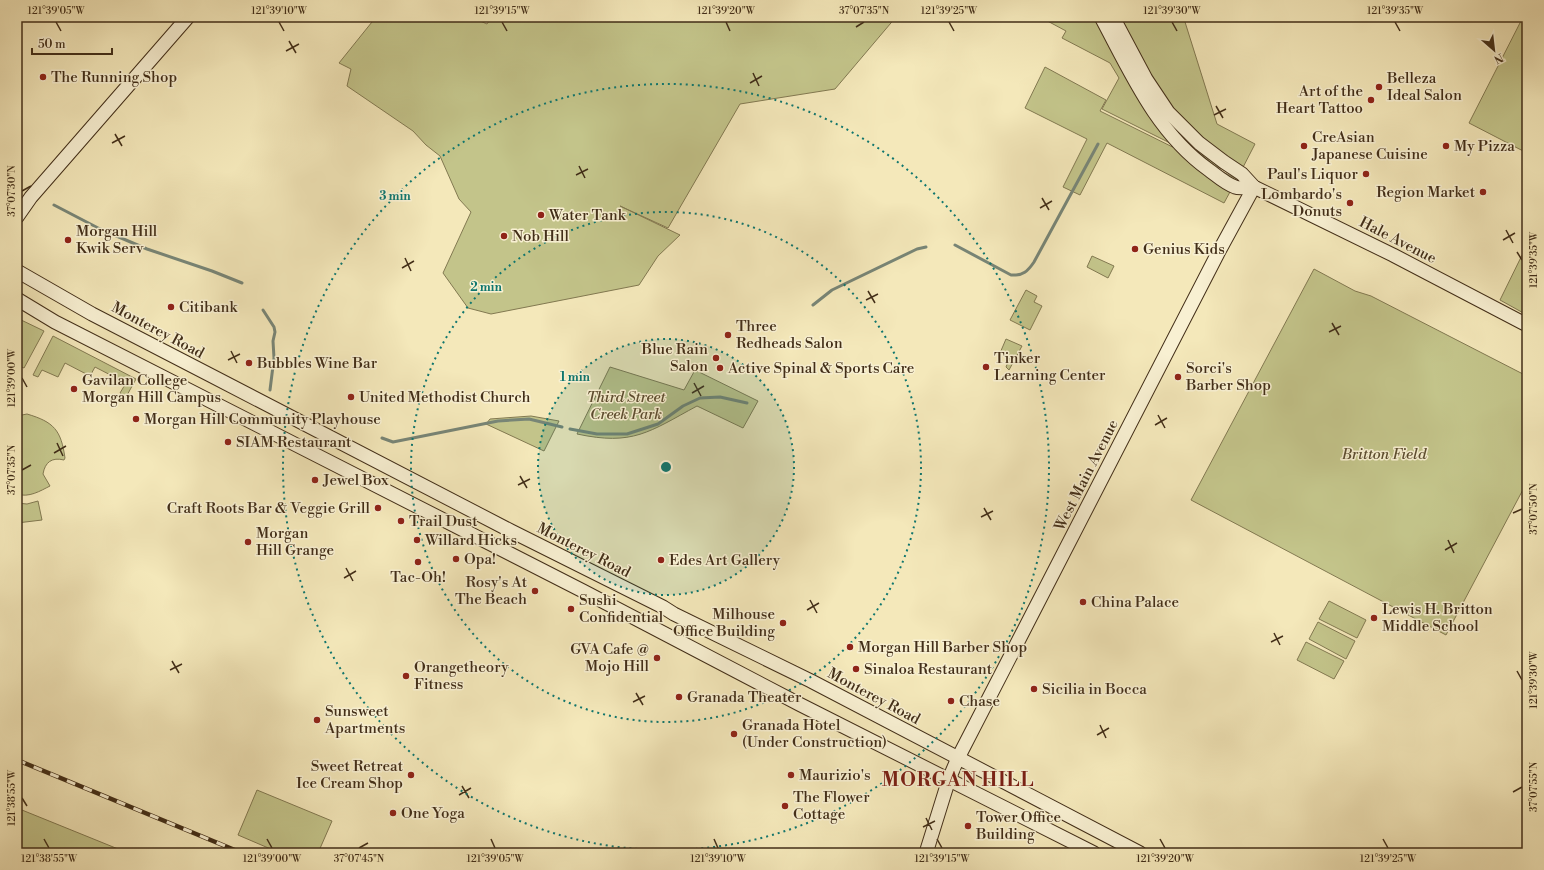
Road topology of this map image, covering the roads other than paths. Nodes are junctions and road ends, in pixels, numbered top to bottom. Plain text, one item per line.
1 (188, 17) edge
2 (1101, 17) edge
3 (1113, 17) edge
4 (1254, 187) junction
5 (17, 217) edge
6 (17, 271) edge
7 (17, 299) edge
8 (1527, 324) edge
9 (958, 758) junction
10 (949, 779) junction
11 (926, 853) edge
12 (1094, 853) edge
13 (1140, 853) edge

1 - 5 main road
2 - 4 main road, Hale Avenue
3 - 4 main road, Hale Avenue
4 - 8 main road, Hale Avenue
4 - 9 main road, West Main Avenue
6 - 9 main road, Monterey Road
7 - 10 main road
9 - 10 main road, West Main Avenue
9 - 13 main road, Monterey Road
10 - 11 main road, West Main Avenue
10 - 12 main road

